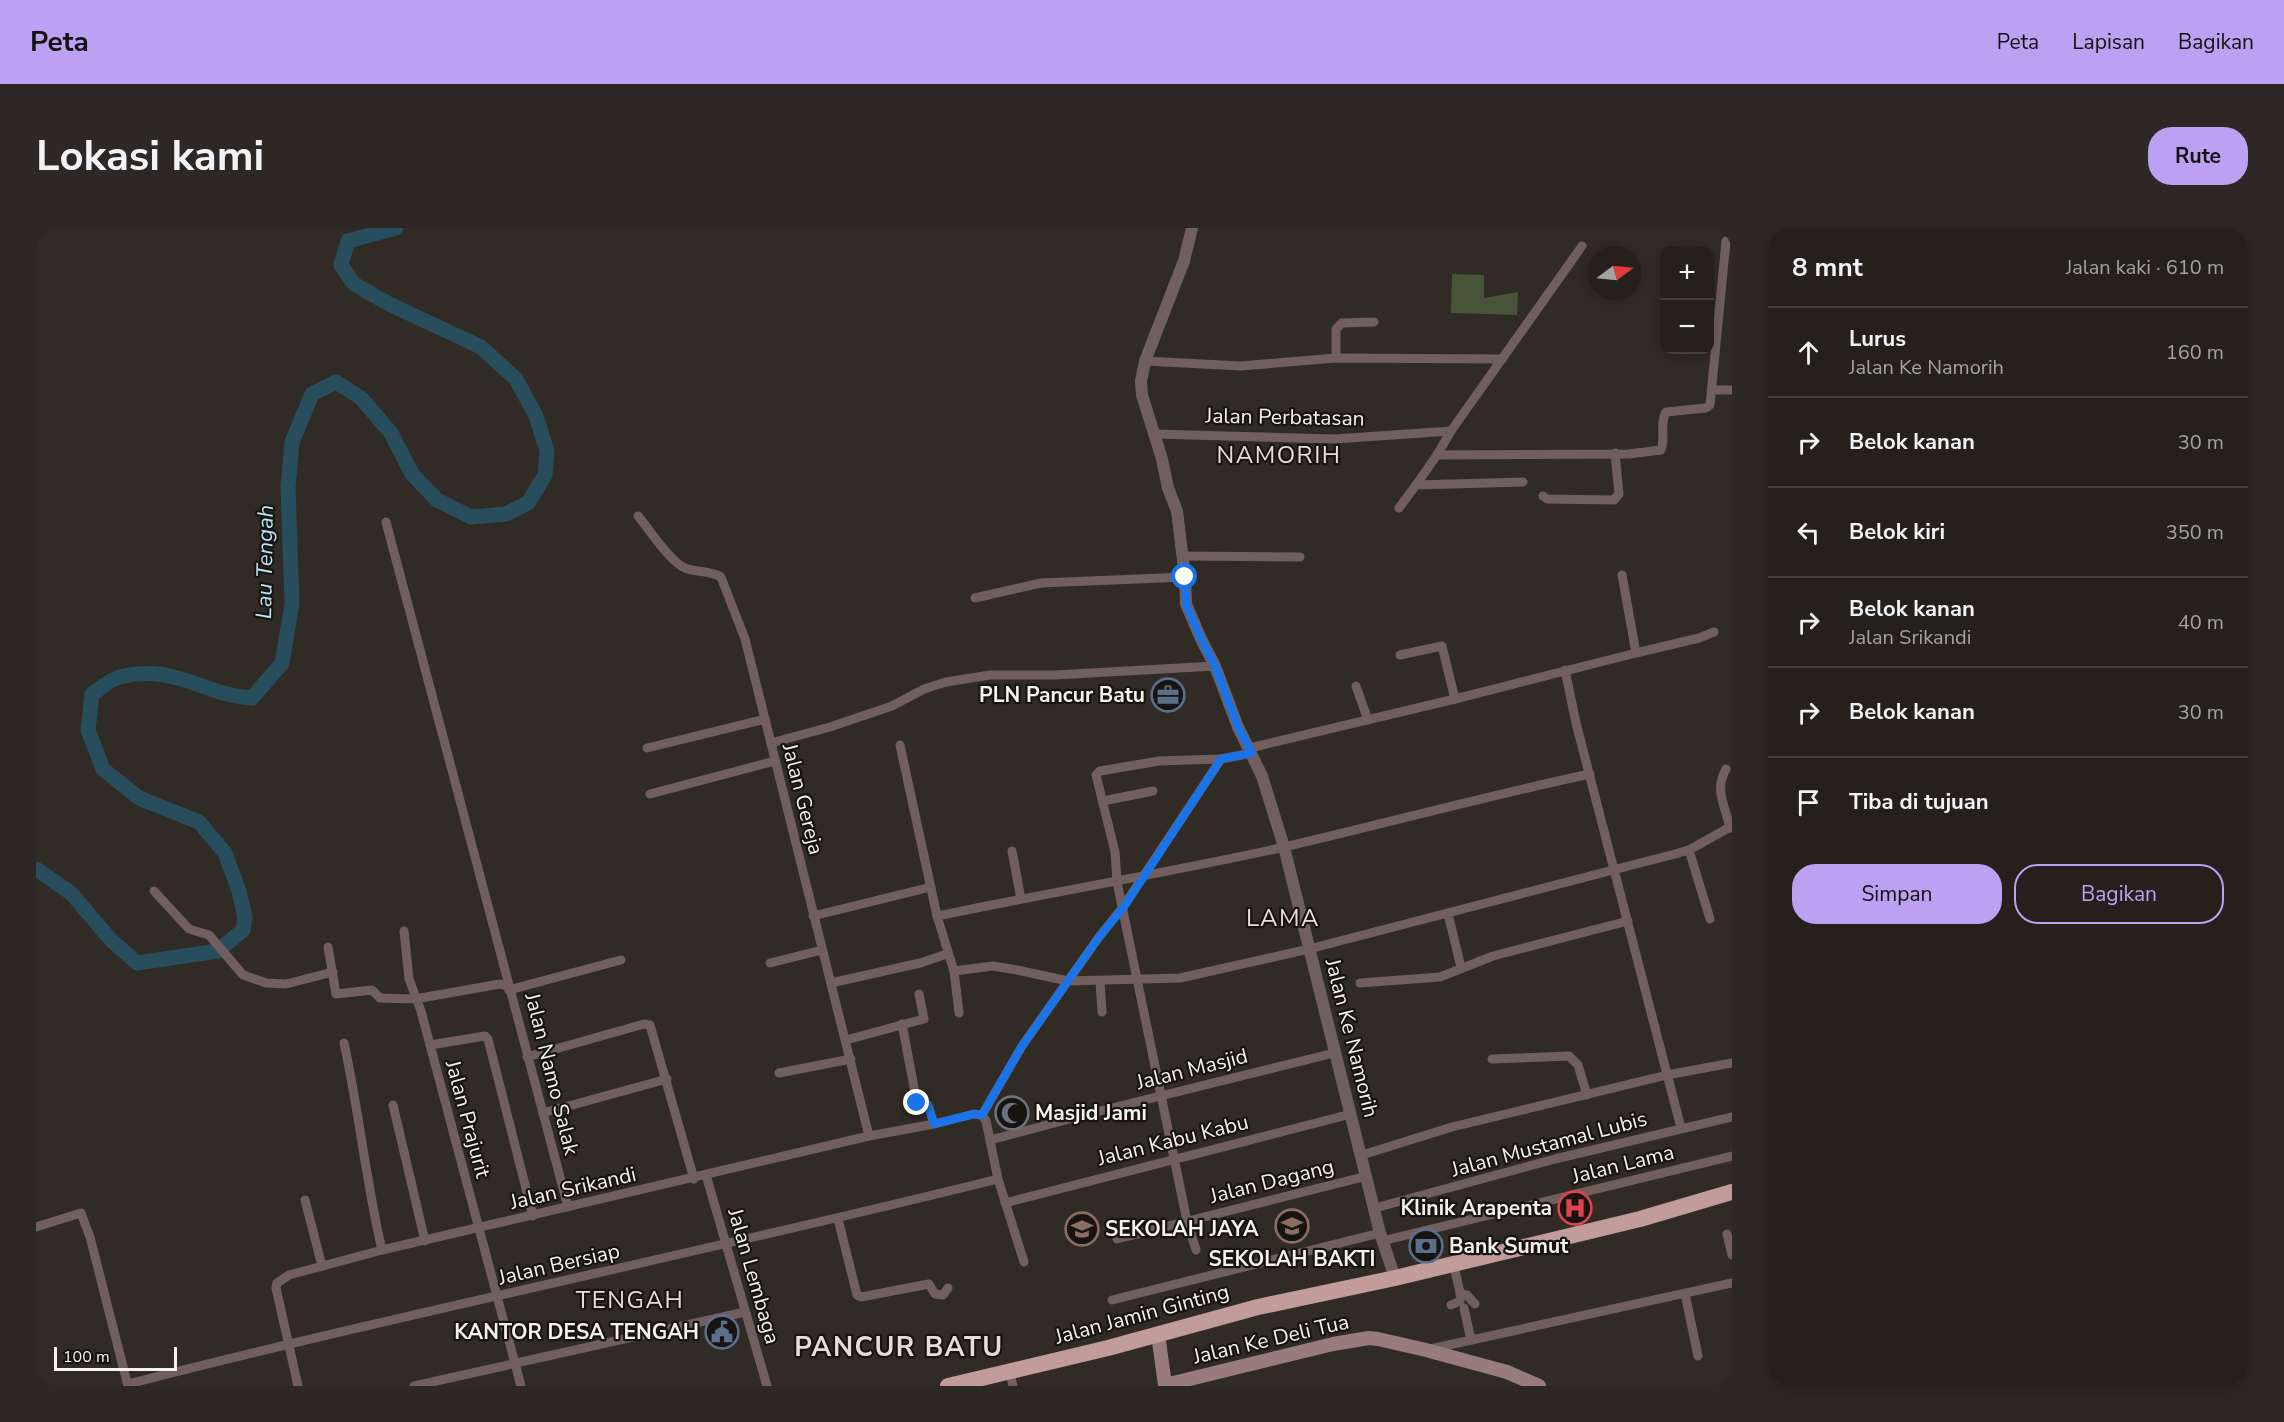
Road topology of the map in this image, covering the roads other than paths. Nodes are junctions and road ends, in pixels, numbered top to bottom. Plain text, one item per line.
1 (1192, 228) edge
2 (1726, 242) dead end
3 (1582, 246) dead end
4 (1374, 322) dead end
5 (1336, 358) junction
6 (1502, 359) junction
7 (1145, 361) junction
8 (1712, 390) junction
9 (1732, 390) edge
10 (1451, 431) junction
11 (1154, 434) junction
12 (1616, 453) junction
13 (1437, 455) junction
14 (1523, 482) dead end
15 (1416, 485) junction
16 (1543, 496) dead end
17 (1398, 508) dead end
18 (638, 516) dead end
19 (386, 522) dead end
20 (1183, 556) junction
21 (1300, 557) dead end
22 (1622, 575) dead end
23 (1185, 577) junction
24 (975, 598) dead end
25 (1714, 632) dead end
26 (1635, 653) junction
27 (1400, 655) dead end
28 (1215, 666) junction
29 (1565, 670) junction
30 (1356, 686) dead end
31 (1455, 699) junction
32 (765, 719) junction
33 (1368, 720) junction
34 (771, 743) junction
35 (900, 745) dead end
36 (647, 748) dead end
37 (1251, 751) junction
38 (1221, 759) junction
39 (775, 762) junction
40 (1726, 769) dead end
41 (1590, 774) junction
42 (1153, 791) dead end
43 (650, 794) dead end
44 (1103, 801) junction
45 (1731, 827) edge
46 (1284, 847) junction
47 (1689, 850) junction
48 (1012, 851) dead end
49 (1616, 870) junction
50 (1143, 877) junction
51 (1117, 882) junction
52 (931, 887) junction
53 (154, 891) dead end
54 (1021, 899) junction
55 (1124, 907) junction
56 (1448, 914) junction
57 (813, 916) junction
58 (938, 916) junction
59 (1710, 919) dead end
60 (1628, 921) junction
61 (404, 931) dead end
62 (328, 948) dead end
63 (1309, 949) junction
64 (822, 950) junction
65 (947, 954) junction
66 (621, 960) dead end
67 (770, 963) dead end
68 (1461, 967) junction
69 (954, 971) junction
70 (333, 972) junction
71 (1138, 980) junction
72 (1068, 981) junction
73 (1100, 982) junction
74 (831, 983) junction
75 (1360, 983) dead end
76 (509, 990) junction
77 (919, 994) dead end
78 (415, 999) junction
79 (1102, 1012) dead end
80 (960, 1013) dead end
81 (902, 1024) junction
82 (846, 1040) junction
83 (344, 1043) dead end
84 (430, 1045) junction
85 (1334, 1053) junction
86 (527, 1057) junction
87 (851, 1059) junction
88 (1492, 1059) dead end
89 (1732, 1063) edge
90 (779, 1073) dead end
91 (1667, 1074) junction
92 (667, 1079) junction
93 (1161, 1095) junction
94 (1587, 1095) junction
95 (393, 1105) dead end
96 (543, 1113) junction
97 (1351, 1114) junction
98 (982, 1115) junction
99 (1732, 1117) edge
100 (934, 1124) junction
101 (1681, 1128) junction
102 (869, 1136) junction
103 (990, 1140) junction
104 (1362, 1155) junction
105 (1732, 1156) edge
106 (1176, 1158) junction
107 (706, 1175) junction
108 (1367, 1176) junction
109 (694, 1179) junction
110 (998, 1179) junction
111 (1732, 1192) edge
112 (305, 1200) dead end
113 (1005, 1203) junction
114 (568, 1207) junction
115 (1376, 1208) junction
116 (533, 1216) junction
117 (838, 1219) junction
118 (1187, 1221) junction
119 (36, 1227) edge
120 (478, 1229) junction
121 (1727, 1234) dead end
122 (1381, 1237) junction
123 (1117, 1239) dead end
124 (425, 1241) junction
125 (725, 1243) junction
126 (382, 1250) junction
127 (1196, 1250) dead end
128 (1732, 1255) edge
129 (1024, 1262) dead end
130 (1453, 1262) junction
131 (322, 1266) junction
132 (1395, 1278) junction
133 (1732, 1283) edge
134 (948, 1288) dead end
135 (1460, 1294) junction
136 (1685, 1294) junction
137 (497, 1297) junction
138 (1112, 1300) dead end
139 (1451, 1305) dead end
140 (1475, 1305) dead end
141 (1464, 1308) dead end
142 (745, 1312) junction
143 (1158, 1334) junction
144 (1472, 1341) junction
145 (289, 1343) junction
146 (1426, 1350) junction
147 (1698, 1356) dead end
148 (514, 1364) junction
149 (1012, 1379) edge
150 (128, 1385) edge
151 (1166, 1385) edge
152 (298, 1386) edge
153 (414, 1386) edge
154 (520, 1386) edge
155 (767, 1386) edge
156 (948, 1386) edge
157 (1539, 1386) edge

1 - 7 street, Jalan Ke Namorih
2 - 8 street
3 - 6 street
4 - 5 street
5 - 6 street
5 - 7 street
6 - 10 street
7 - 11 street, Jalan Ke Namorih
8 - 9 street
8 - 12 street
10 - 11 street, Jalan Perbatasan
10 - 13 street
11 - 20 street, Jalan Ke Namorih
12 - 13 street
12 - 16 street
13 - 15 street
14 - 15 street
15 - 17 street
18 - 32 street, Jalan Gereja
19 - 76 street
20 - 21 street
20 - 23 street, Jalan Ke Namorih
22 - 26 street
23 - 24 street
23 - 28 street, Jalan Ke Namorih
25 - 26 street
26 - 29 street
27 - 31 street
28 - 34 street
28 - 37 street, Jalan Ke Namorih
29 - 31 street
29 - 41 street
30 - 33 street
31 - 33 street
32 - 34 street, Jalan Gereja
32 - 36 street
33 - 37 street
34 - 39 street, Jalan Gereja
35 - 52 street
37 - 38 street
37 - 46 street, Jalan Ke Namorih
38 - 44 street
38 - 50 street
39 - 43 street
39 - 57 street, Jalan Gereja
40 - 45 street
41 - 46 street
41 - 49 street
42 - 44 street
44 - 51 street
45 - 47 street
46 - 50 street
46 - 63 street, Jalan Ke Namorih
47 - 49 street
47 - 59 street
48 - 54 street
49 - 56 street
49 - 60 street
50 - 51 street
50 - 55 street
51 - 54 street
51 - 55 street
52 - 57 street
52 - 58 street
53 - 70 street
54 - 58 street
55 - 71 street
55 - 72 street
56 - 63 street
56 - 68 street
57 - 64 street, Jalan Gereja
58 - 65 street
60 - 68 street
60 - 91 street
61 - 78 street, Jalan Prajurit
62 - 70 street
63 - 71 street
63 - 85 street, Jalan Ke Namorih
64 - 67 street
64 - 74 street, Jalan Gereja
65 - 69 street
65 - 74 street
66 - 76 street, Jalan Namo Salak
68 - 75 street
69 - 72 street
69 - 80 street
70 - 78 street
71 - 73 street
71 - 93 street
72 - 73 street
72 - 98 street
73 - 79 street
74 - 82 street, Jalan Gereja
76 - 78 street
76 - 86 street, Jalan Namo Salak
77 - 81 street
78 - 84 street, Jalan Prajurit
81 - 82 street
81 - 100 street
82 - 87 street, Jalan Gereja
83 - 126 street
84 - 116 street
84 - 120 street, Jalan Prajurit
85 - 93 street, Jalan Masjid
85 - 97 street, Jalan Ke Namorih
86 - 92 street
86 - 96 street, Jalan Namo Salak
87 - 90 street
87 - 102 street, Jalan Gereja
88 - 94 street
89 - 91 street
91 - 94 street
91 - 101 street
92 - 96 street
92 - 109 street
93 - 103 street, Jalan Masjid
93 - 106 street
94 - 104 street
95 - 124 street
96 - 114 street, Jalan Namo Salak
97 - 104 street, Jalan Ke Namorih
97 - 106 street, Jalan Kabu Kabu
98 - 100 street, Jalan Srikandi
98 - 103 street
99 - 101 street, Jalan Mustamal Lubis
100 - 102 street, Jalan Srikandi
101 - 115 street, Jalan Mustamal Lubis
102 - 107 street, Jalan Srikandi
103 - 110 street
104 - 108 street, Jalan Ke Namorih
105 - 122 street, Jalan Lama
106 - 113 street, Jalan Kabu Kabu
106 - 118 street
107 - 109 street, Jalan Srikandi
107 - 125 street, Jalan Lembaga
108 - 115 street, Jalan Ke Namorih
108 - 118 street, Jalan Dagang
109 - 114 street, Jalan Srikandi
110 - 113 street
110 - 117 street, Jalan Bersiap
111 - 130 highway, Jalan Jamin Ginting
112 - 131 street
113 - 129 street
114 - 116 street, Jalan Srikandi
115 - 122 street, Jalan Ke Namorih
116 - 120 street, Jalan Srikandi
117 - 125 street, Jalan Bersiap
117 - 134 street
118 - 123 street, Jalan Dagang
118 - 127 street
119 - 150 street
120 - 124 street, Jalan Srikandi
120 - 137 street, Jalan Prajurit
121 - 128 street
122 - 132 street, Jalan Ke Namorih
122 - 138 street, Jalan Lama
124 - 126 street, Jalan Srikandi
125 - 137 street, Jalan Bersiap
125 - 142 street, Jalan Lembaga
126 - 131 street, Jalan Srikandi
130 - 132 highway, Jalan Jamin Ginting
130 - 135 street
131 - 145 street, Jalan Srikandi
132 - 143 highway, Jalan Jamin Ginting
133 - 136 street
135 - 139 street
135 - 140 street
136 - 144 street
136 - 147 street
137 - 145 street, Jalan Bersiap
137 - 148 street, Jalan Prajurit
141 - 144 street
142 - 148 street
142 - 155 street, Jalan Lembaga
143 - 149 highway, Jalan Jamin Ginting
143 - 151 main road, Jalan Ke Deli Tua
144 - 146 street
145 - 150 street, Jalan Bersiap
145 - 152 street, Jalan Srikandi
146 - 151 main road, Jalan Ke Deli Tua
146 - 157 main road, Jalan Ke Deli Tua
148 - 153 street
148 - 154 street, Jalan Prajurit
149 - 156 highway, Jalan Jamin Ginting

